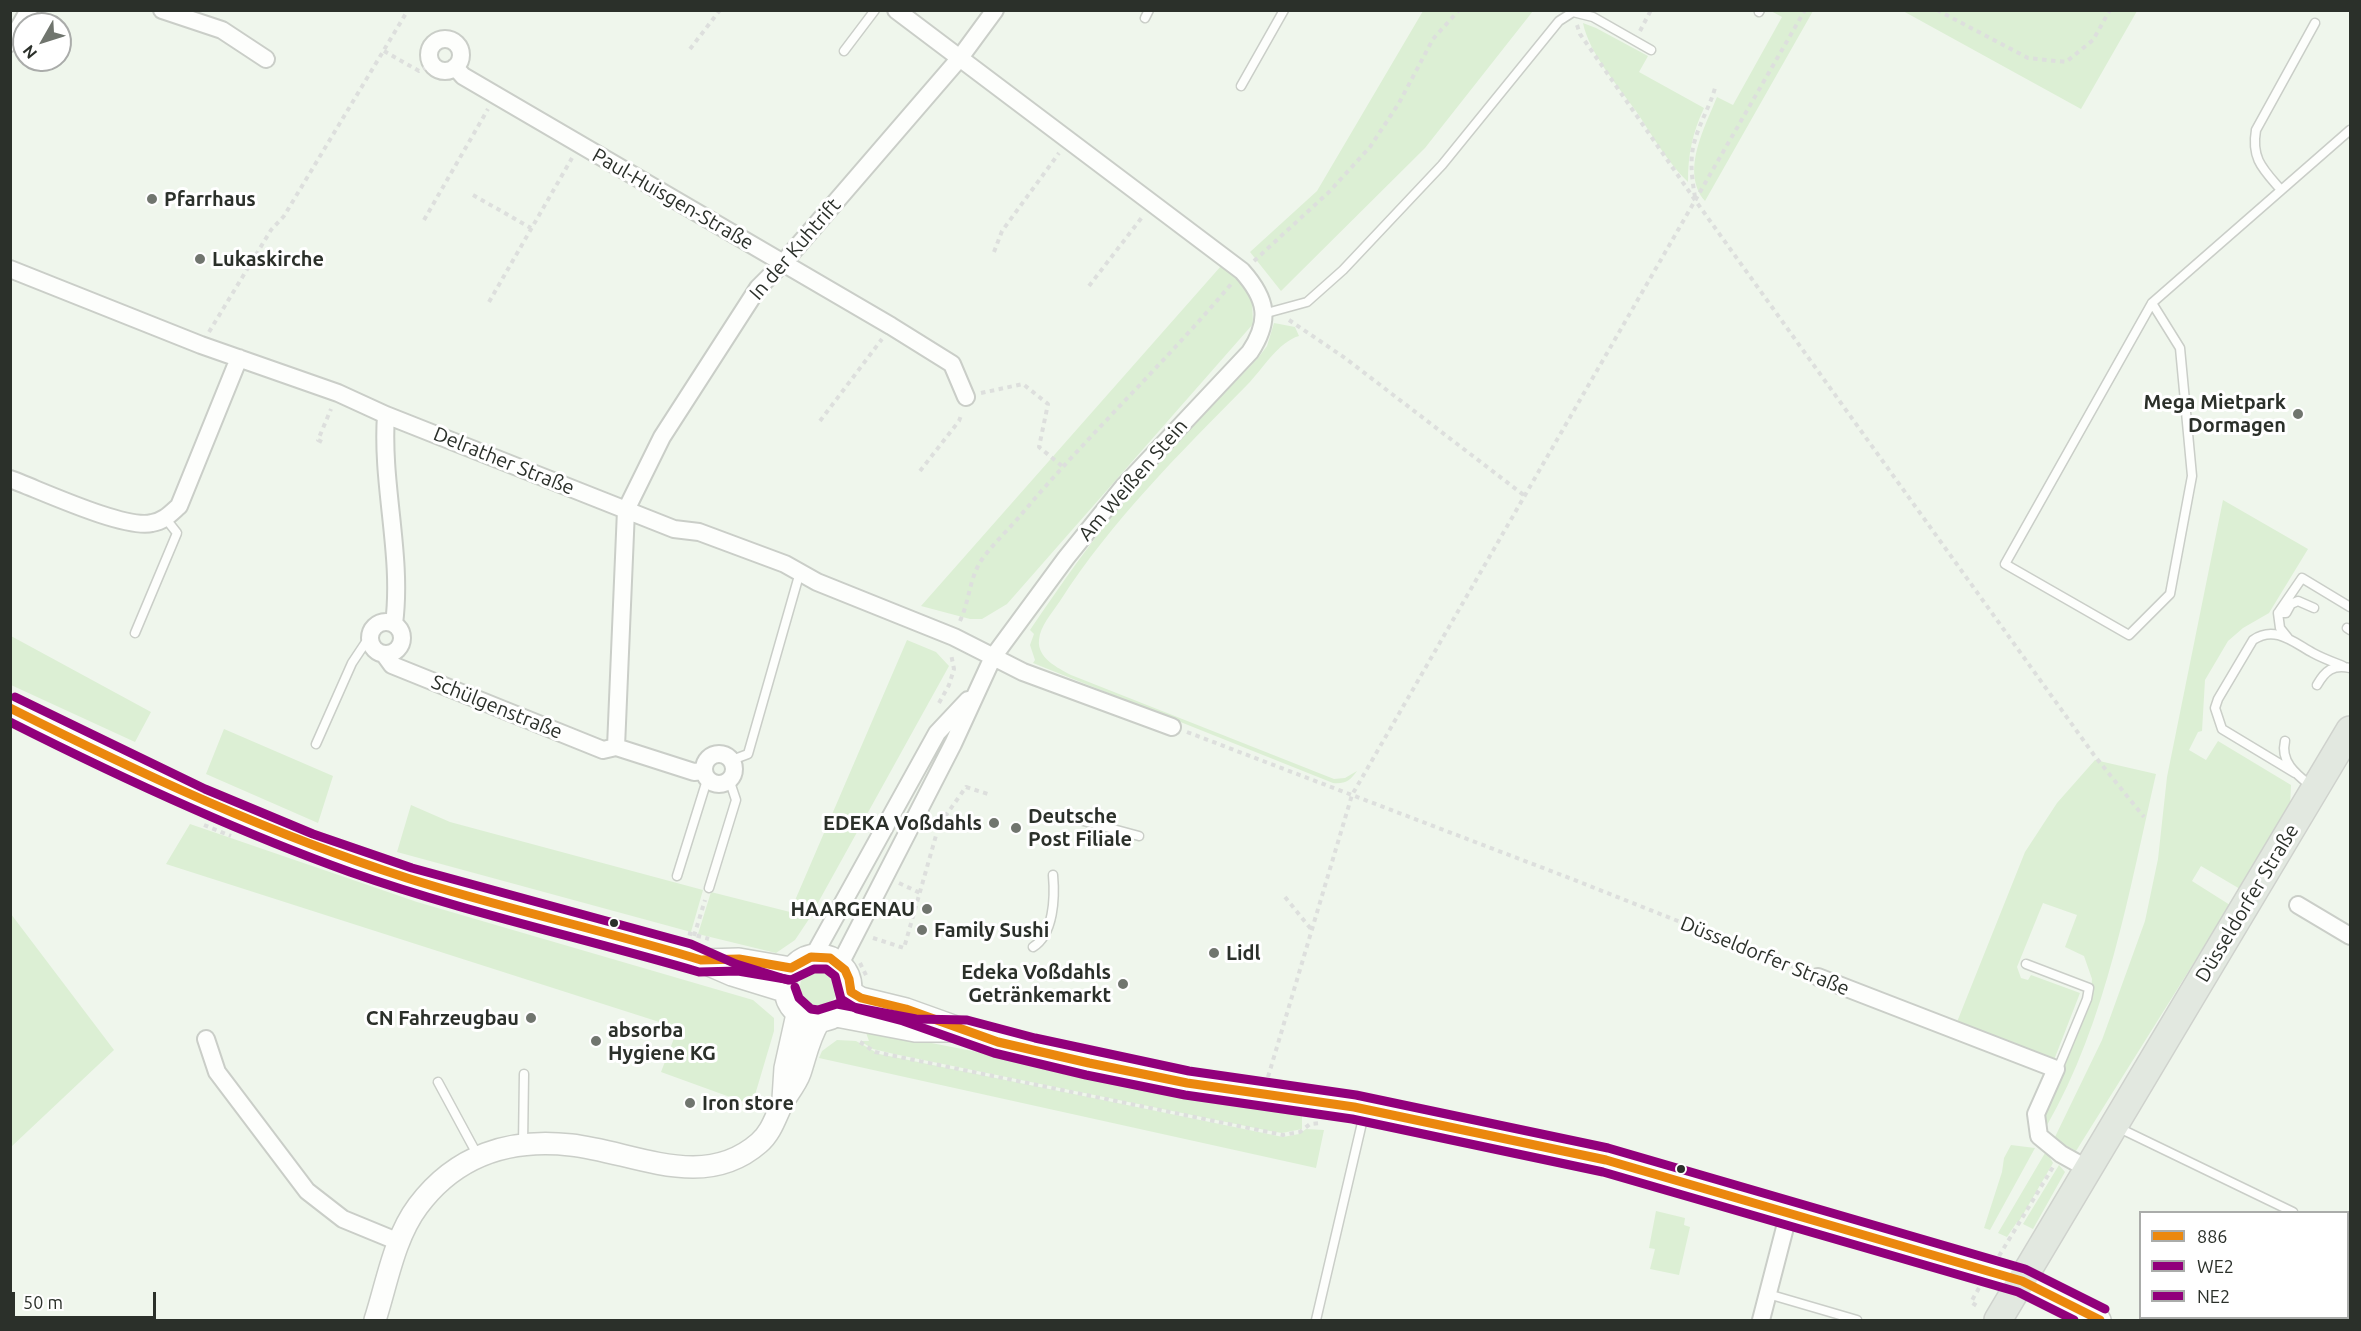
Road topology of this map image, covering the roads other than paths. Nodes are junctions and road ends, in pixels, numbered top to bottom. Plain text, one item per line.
1 (29, 10) edge
2 (162, 10) edge
3 (875, 10) edge
4 (896, 10) edge
5 (995, 10) edge
6 (1284, 10) edge
7 (2315, 23) dead end
8 (10, 43) edge
9 (1651, 50) dead end
10 (844, 51) dead end
11 (266, 59) dead end
12 (959, 59) junction
13 (455, 67) junction
14 (1241, 86) dead end
15 (2350, 130) edge
16 (2281, 190) junction
17 (783, 262) junction
18 (10, 269) edge
19 (2152, 303) junction
20 (1268, 312) junction
21 (238, 358) junction
22 (966, 396) road end
23 (386, 415) junction
24 (10, 479) edge
25 (626, 510) junction
26 (166, 519) junction
27 (800, 572) junction
28 (2314, 608) dead end
29 (2350, 608) edge
30 (2278, 613) junction
31 (394, 624) junction
32 (135, 633) dead end
33 (370, 636) junction
34 (2288, 638) junction
35 (384, 654) junction
36 (993, 657) junction
37 (2347, 667) edge
38 (2317, 685) dead end
39 (976, 691) junction
40 (10, 708) edge
41 (1172, 727) road end
42 (2350, 730) edge
43 (2284, 741) dead end
44 (316, 744) dead end
45 (616, 747) junction
46 (732, 760) junction
47 (705, 775) junction
48 (2305, 781) junction
49 (730, 782) junction
50 (1061, 815) dead end
51 (1139, 836) dead end
52 (1053, 875) dead end
53 (677, 876) dead end
54 (709, 888) road end
55 (2298, 904) dead end
56 (2350, 936) edge
57 (1033, 947) dead end
58 (814, 955) junction
59 (842, 957) junction
60 (694, 958) junction
61 (2026, 964) dead end
62 (791, 968) junction
63 (1818, 977) road end
64 (784, 991) junction
65 (851, 992) junction
66 (796, 1014) junction
67 (827, 1019) junction
68 (965, 1032) junction
69 (206, 1039) dead end
70 (2056, 1069) junction
71 (524, 1074) dead end
72 (438, 1083) dead end
73 (783, 1102) junction
74 (1365, 1109) junction
75 (2114, 1125) junction
76 (523, 1146) junction
77 (478, 1157) junction
78 (2088, 1169) junction
79 (2291, 1211) edge
80 (1788, 1212) junction
81 (399, 1242) junction
82 (2022, 1281) junction
83 (1768, 1293) junction
84 (375, 1320) edge
85 (1316, 1320) edge
86 (1761, 1320) edge
87 (1857, 1320) edge
88 (1998, 1320) edge
89 (2100, 1320) edge

1 - 8 street
2 - 11 street
3 - 10 lane
4 - 12 street, Am Weißen Stein
5 - 12 street, In der Kuhtrift
6 - 14 lane
7 - 16 lane
9 - 20 lane
12 - 17 street, In der Kuhtrift
12 - 20 street, Am Weißen Stein
13 - 13 street, Paul-Huisgen-Straße
13 - 17 street, Paul-Huisgen-Straße
15 - 16 lane
16 - 19 lane
17 - 22 street, Paul-Huisgen-Straße
17 - 25 street, In der Kuhtrift
18 - 21 street, Delrather Straße
19 - 19 lane
20 - 36 street, Am Weißen Stein
21 - 23 street, Delrather Straße
21 - 26 street
23 - 25 street, Delrather Straße
23 - 31 street
24 - 26 street
25 - 27 street, Delrather Straße
25 - 45 street
26 - 32 lane
27 - 36 street, Delrather Straße
27 - 46 lane
28 - 30 lane
29 - 30 lane
30 - 34 lane
31 - 33 street
31 - 35 street
33 - 35 street
33 - 44 lane
34 - 37 lane
34 - 48 lane
35 - 45 street, Schülgenstraße
36 - 39 street, Am Weißen Stein
36 - 41 street, Delrather Straße
37 - 38 lane
39 - 58 street, Am Weißen Stein
39 - 59 street, Am Weißen Stein
40 - 60 street
42 - 48 main road, Düsseldorfer Straße
43 - 48 lane
45 - 47 street, Schülgenstraße
46 - 47 street
46 - 49 street
47 - 49 street, Schülgenstraße
47 - 53 lane
48 - 75 main road, Düsseldorfer Straße
49 - 54 lane
50 - 51 lane
52 - 57 lane
55 - 56 street
58 - 59 street
58 - 62 street
59 - 65 street
60 - 62 street
60 - 64 street
61 - 70 lane
62 - 64 street
63 - 70 street, Düsseldorfer Straße
64 - 66 street
65 - 67 street
65 - 68 street
66 - 67 street
66 - 73 street
67 - 68 street
67 - 73 street
68 - 74 street
69 - 81 street
70 - 78 street
71 - 76 lane
72 - 77 lane
73 - 76 street
74 - 80 street
74 - 85 lane
75 - 78 main road, Düsseldorfer Straße
75 - 79 lane
76 - 77 street
77 - 81 street
78 - 82 main road, Düsseldorfer Straße
80 - 82 street
80 - 83 street
81 - 84 street
82 - 88 main road, Düsseldorfer Straße
82 - 89 street
83 - 86 street
83 - 87 lane

